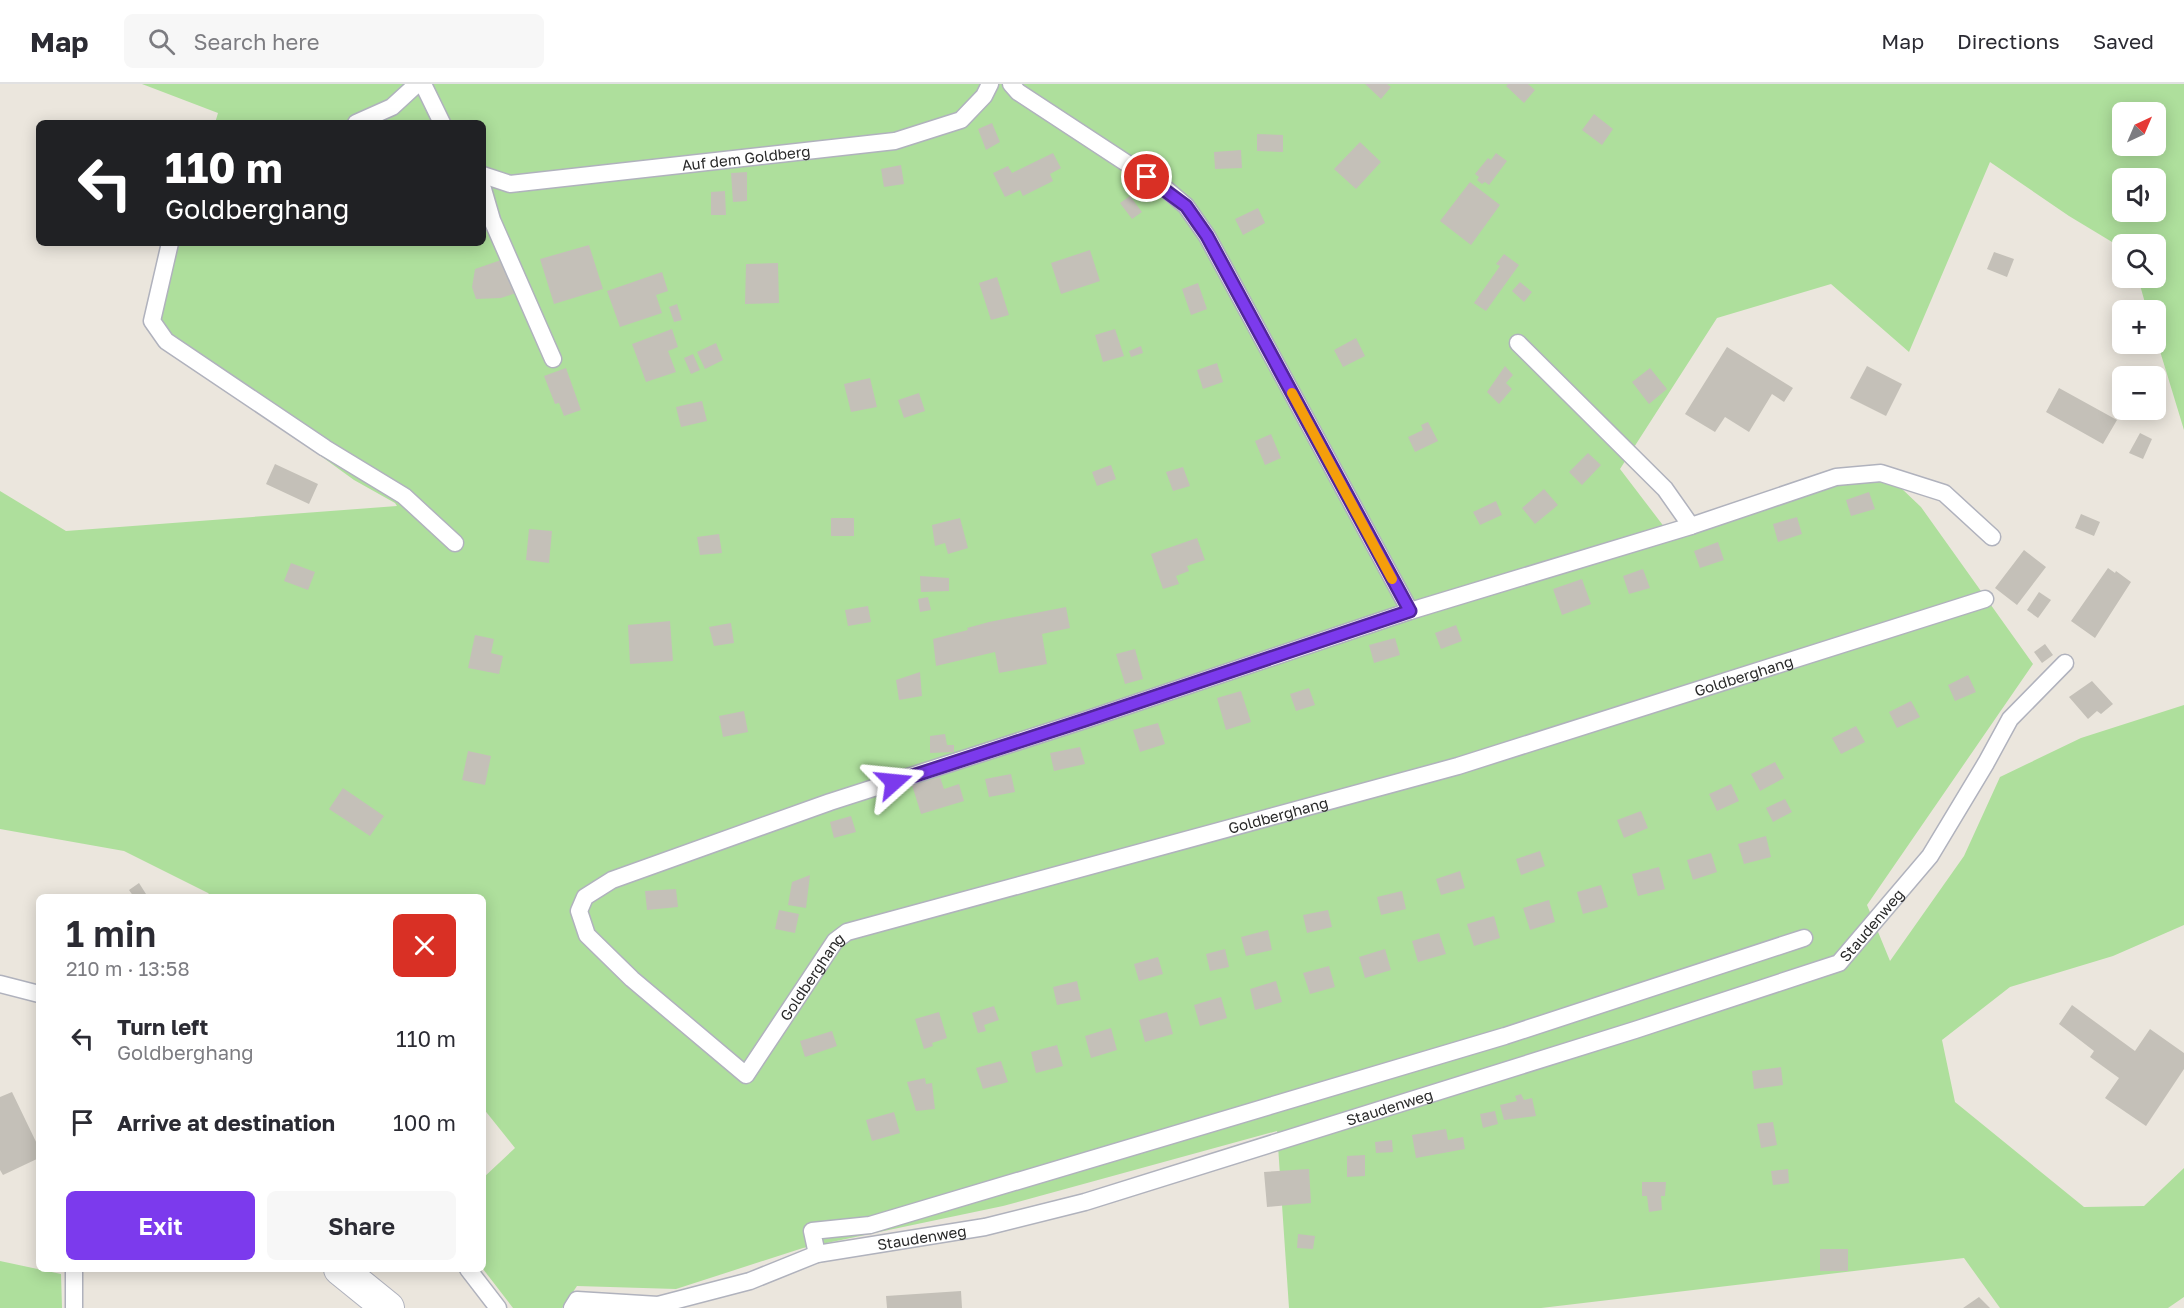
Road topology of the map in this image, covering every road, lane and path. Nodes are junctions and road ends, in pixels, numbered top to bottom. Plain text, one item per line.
1 (417, 84) edge
2 (423, 84) edge
3 (990, 84) edge
4 (1011, 84) edge
5 (363, 120) edge
6 (441, 120) edge
7 (486, 176) edge
8 (486, 199) edge
9 (169, 246) edge
10 (1518, 342) dead end
11 (553, 359) dead end
12 (1691, 526) junction
13 (1992, 537) dead end
14 (455, 543) dead end
15 (1985, 598) dead end
16 (1410, 611) junction
17 (2065, 663) dead end
18 (1804, 938) dead end
19 (0, 984) edge
20 (36, 993) edge
21 (817, 1254) junction
22 (74, 1272) edge
23 (344, 1272) edge
24 (470, 1272) edge
25 (74, 1308) edge
26 (388, 1308) edge
27 (498, 1308) edge
28 (572, 1308) edge

1 - 5 lane
2 - 6 lane
3 - 7 lane, Auf dem Goldberg
4 - 16 lane
8 - 11 lane
9 - 14 lane
10 - 12 lane
12 - 13 lane, Goldberghang
12 - 16 lane, Goldberghang
15 - 16 lane, Goldberghang
17 - 21 lane, Staudenweg
18 - 21 lane
19 - 20 lane
21 - 28 lane, Staudenweg
22 - 25 lane
23 - 26 street
24 - 27 lane

